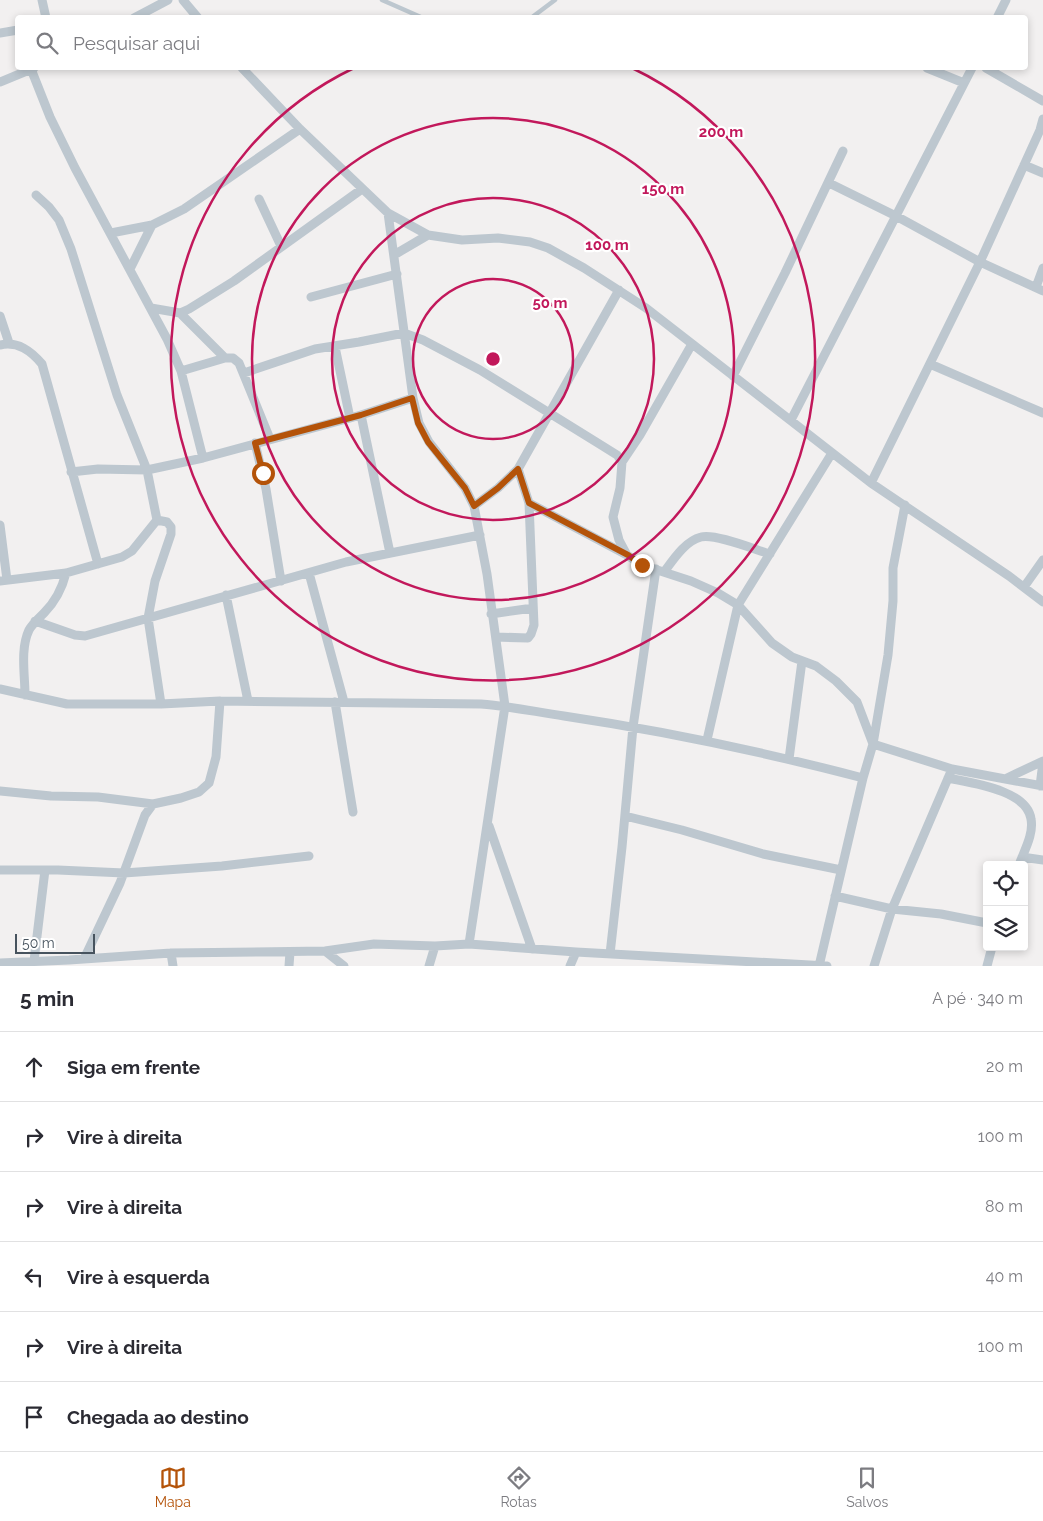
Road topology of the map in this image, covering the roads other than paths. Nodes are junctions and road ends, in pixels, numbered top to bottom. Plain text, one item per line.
1 (42, 0) edge
2 (168, 0) edge
3 (183, 0) edge
4 (382, 0) edge
5 (556, 0) edge
6 (1006, 0) edge
7 (45, 15) edge
8 (140, 15) edge
9 (196, 15) edge
10 (416, 15) edge
11 (535, 15) edge
12 (998, 15) edge
13 (15, 30) edge
14 (0, 33) edge
15 (28, 70) edge
16 (34, 70) edge
17 (244, 70) edge
18 (931, 70) edge
19 (971, 70) edge
20 (989, 70) edge
21 (0, 82) edge
22 (964, 83) junction
23 (1043, 101) edge
24 (1043, 119) edge
25 (300, 129) junction
26 (1041, 130) edge
27 (843, 151) dead end
28 (1024, 165) junction
29 (1043, 173) edge
30 (829, 183) junction
31 (362, 189) junction
32 (36, 195) dead end
33 (259, 199) dead end
34 (388, 213) junction
35 (896, 216) junction
36 (152, 225) junction
37 (111, 233) junction
38 (428, 236) junction
39 (281, 246) junction
40 (394, 255) junction
41 (980, 262) junction
42 (1043, 268) edge
43 (130, 269) junction
44 (397, 274) junction
45 (1039, 289) edge
46 (619, 290) junction
47 (311, 296) dead end
48 (151, 308) junction
49 (180, 313) junction
50 (0, 316) edge
51 (404, 333) junction
52 (4, 344) edge
53 (692, 344) junction
54 (335, 347) junction
55 (225, 358) junction
56 (930, 364) junction
57 (181, 372) junction
58 (244, 373) junction
59 (733, 376) junction
60 (412, 398) junction
61 (550, 414) junction
62 (1043, 414) edge
63 (361, 415) junction
64 (350, 418) junction
65 (791, 420) junction
66 (270, 439) junction
67 (255, 443) junction
68 (832, 453) junction
69 (203, 458) junction
70 (622, 462) junction
71 (518, 469) junction
72 (147, 470) junction
73 (71, 472) junction
74 (871, 483) junction
75 (529, 503) junction
76 (474, 506) junction
77 (905, 506) junction
78 (157, 520) junction
79 (0, 525) edge
80 (480, 534) junction
81 (390, 552) junction
82 (770, 554) junction
83 (628, 555) junction
84 (1043, 560) edge
85 (98, 564) junction
86 (660, 571) junction
87 (66, 573) junction
88 (309, 573) junction
89 (3, 581) edge
90 (281, 581) junction
91 (1024, 587) junction
92 (226, 595) junction
93 (1043, 602) edge
94 (738, 605) junction
95 (533, 608) junction
96 (491, 614) junction
97 (148, 618) junction
98 (35, 622) junction
99 (496, 637) junction
100 (802, 661) junction
101 (0, 690) edge
102 (25, 695) junction
103 (220, 701) junction
104 (248, 701) junction
105 (339, 702) junction
106 (160, 704) junction
107 (505, 706) junction
108 (633, 726) junction
109 (707, 740) junction
110 (872, 744) junction
111 (789, 759) junction
112 (1043, 762) edge
113 (952, 768) junction
114 (862, 778) junction
115 (948, 778) junction
116 (1005, 779) junction
117 (1042, 786) edge
118 (0, 791) edge
119 (153, 804) junction
120 (352, 812) dead end
121 (625, 816) junction
122 (488, 823) junction
123 (309, 856) dead end
124 (1043, 860) edge
125 (1021, 861) edge
126 (0, 870) edge
127 (45, 870) junction
128 (841, 870) junction
129 (124, 873) junction
130 (835, 896) junction
131 (892, 909) junction
132 (983, 922) edge
133 (469, 944) junction
134 (434, 946) junction
135 (532, 949) junction
136 (325, 951) junction
137 (991, 951) edge
138 (290, 952) junction
139 (576, 952) junction
140 (171, 953) junction
141 (610, 954) junction
142 (84, 959) junction
143 (34, 961) junction
144 (0, 962) edge
145 (674, 962) edge
146 (67, 963) edge
147 (738, 963) edge
148 (801, 965) edge
149 (172, 966) edge
150 (289, 966) edge
151 (344, 966) edge
152 (429, 966) edge
153 (570, 966) edge
154 (819, 966) edge
155 (827, 966) edge
156 (874, 966) edge
157 (987, 966) edge

1 - 7 street
2 - 8 street
3 - 9 street
4 - 10 lane
5 - 11 lane
6 - 12 street
13 - 14 street
15 - 21 street
16 - 37 street
17 - 25 street
18 - 22 street
19 - 22 street
20 - 23 street
22 - 35 street
24 - 26 street
25 - 31 street
25 - 36 street
26 - 28 street
27 - 30 street
28 - 29 street
28 - 41 street
30 - 35 street
30 - 59 street
31 - 34 street
31 - 39 street
32 - 72 street
33 - 39 street
34 - 38 street
34 - 40 street
35 - 41 street
35 - 65 street
36 - 37 street
36 - 43 street
37 - 43 street
38 - 40 street
38 - 46 street
39 - 49 street
40 - 44 street
41 - 45 street
41 - 56 street
42 - 45 street
43 - 48 street
44 - 47 street
44 - 51 street
46 - 53 street
46 - 61 street
48 - 49 street
48 - 57 street
49 - 55 street
50 - 52 street
51 - 54 street
51 - 60 street
51 - 61 street
52 - 73 street
53 - 59 street
53 - 70 street
54 - 58 street
54 - 64 street
55 - 57 street
55 - 58 street
56 - 62 street
56 - 74 street
57 - 69 street
58 - 66 street
59 - 65 street
60 - 63 street
60 - 76 street
61 - 70 street
61 - 71 street
63 - 64 street
63 - 81 street
64 - 66 street
65 - 68 street
66 - 67 street
67 - 69 street
67 - 90 street
68 - 74 street
68 - 82 street
69 - 72 street
70 - 83 street
71 - 75 street
71 - 76 street
72 - 73 street
72 - 78 street
73 - 85 street
74 - 77 street
75 - 83 street
75 - 95 street
76 - 80 street
77 - 91 street
77 - 110 street
78 - 85 street
78 - 97 street
79 - 89 street
80 - 81 street
80 - 96 street
81 - 88 street
82 - 86 street
82 - 94 street
83 - 86 street
84 - 91 street
85 - 87 street
86 - 94 street
86 - 108 street
87 - 89 street
87 - 98 street
88 - 90 street
88 - 105 street
90 - 92 street
91 - 93 street
92 - 97 street
92 - 104 street
94 - 100 street
94 - 109 street
95 - 96 street
95 - 99 street
96 - 99 street
97 - 98 street
97 - 106 street
98 - 102 street
99 - 107 street
100 - 110 street
100 - 111 street
101 - 102 street
102 - 106 street
103 - 104 street
103 - 106 street
103 - 119 street
104 - 105 street
105 - 107 street
105 - 120 street
107 - 108 street
107 - 122 street
108 - 109 street
108 - 121 street
109 - 111 street
110 - 113 street
110 - 114 street
111 - 114 street
112 - 116 street
112 - 117 street
113 - 115 street
113 - 116 street
114 - 128 street
115 - 125 street
115 - 131 street
116 - 117 street
118 - 119 street
119 - 129 street
121 - 128 street
121 - 141 street
122 - 133 street
122 - 135 street
123 - 129 street
124 - 125 street
126 - 127 street
127 - 129 street
127 - 143 street
128 - 130 street
129 - 142 street
130 - 131 street
130 - 154 street
131 - 132 street
131 - 156 street
133 - 134 street
133 - 135 street
134 - 136 street
134 - 152 street
135 - 139 street
136 - 138 street
136 - 151 street
137 - 157 street
138 - 140 street
138 - 150 street
139 - 141 street
139 - 153 street
140 - 142 street
140 - 149 street
141 - 145 street
142 - 146 street
143 - 144 street
143 - 146 street
145 - 147 street
147 - 148 street
148 - 154 street
154 - 155 street

